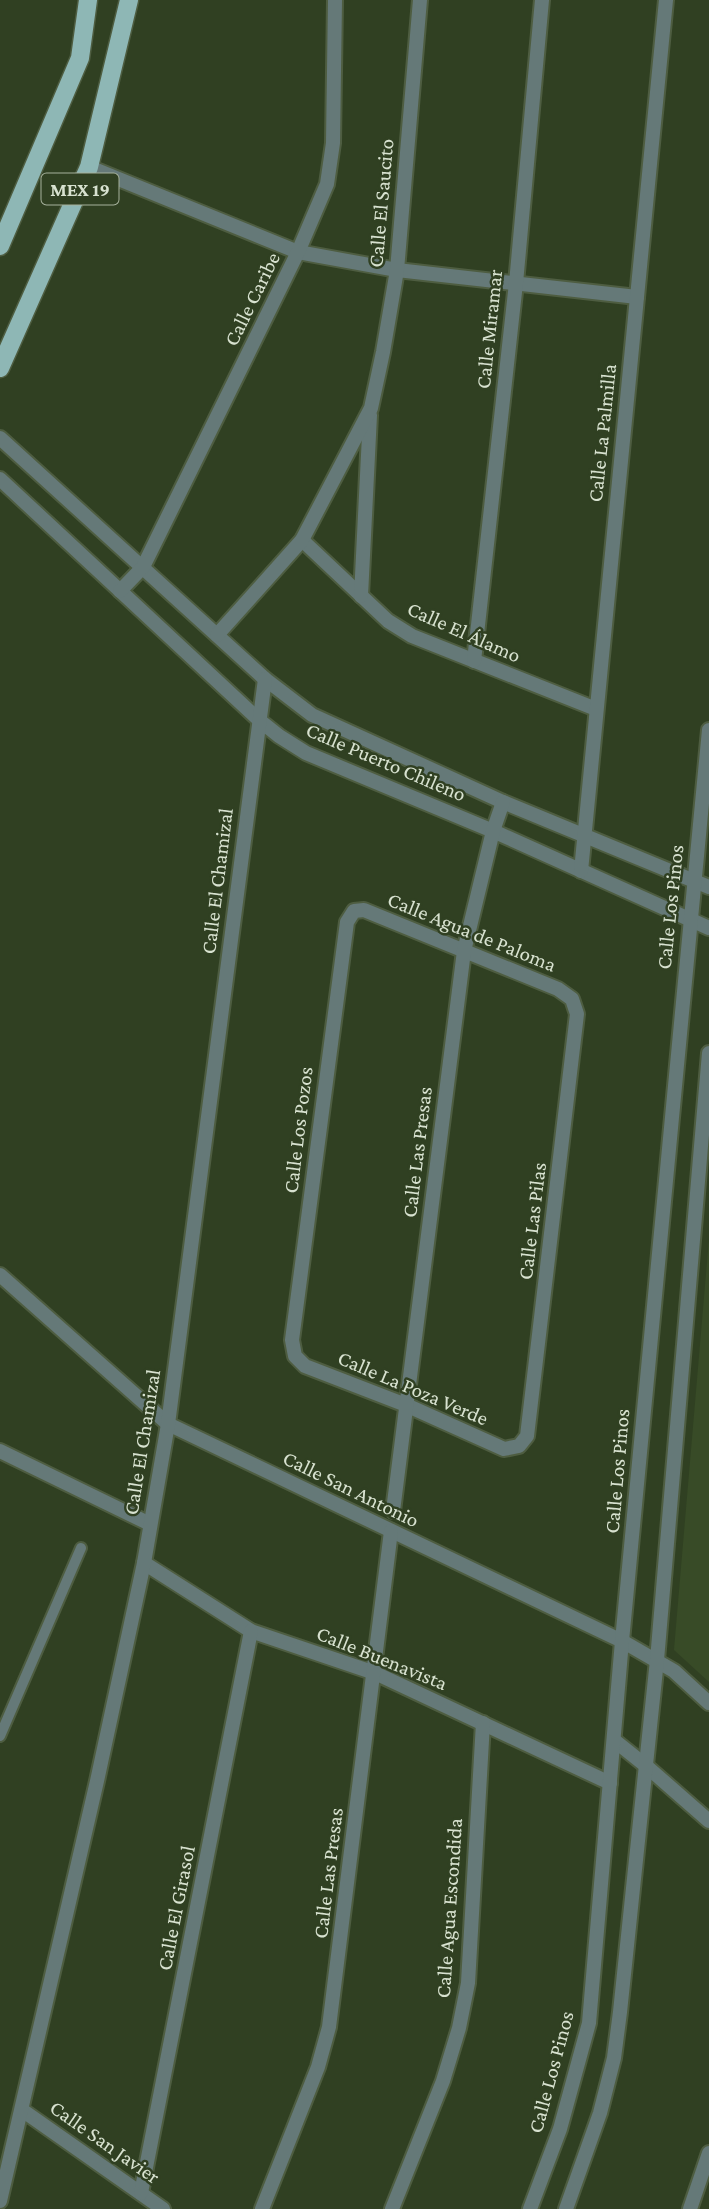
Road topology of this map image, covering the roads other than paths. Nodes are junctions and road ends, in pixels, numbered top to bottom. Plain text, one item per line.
1 (88, 0) edge
2 (129, 0) edge
3 (335, 0) edge
4 (420, 0) edge
5 (542, 0) edge
6 (666, 0) edge
7 (89, 167) junction
8 (0, 246) edge
9 (298, 251) junction
10 (397, 270) junction
11 (516, 283) junction
12 (637, 297) junction
13 (0, 368) edge
14 (371, 408) junction
15 (0, 438) edge
16 (0, 479) edge
17 (302, 540) junction
18 (143, 567) junction
19 (120, 591) junction
20 (360, 596) junction
21 (217, 635) junction
22 (474, 662) junction
23 (265, 679) junction
24 (596, 709) junction
25 (260, 719) junction
26 (709, 730) edge
27 (503, 802) junction
28 (493, 831) junction
29 (585, 837) junction
30 (581, 871) junction
31 (694, 879) junction
32 (709, 887) edge
33 (354, 911) joint
34 (689, 918) junction
35 (709, 929) edge
36 (464, 951) junction
37 (572, 999) joint
38 (709, 1052) edge
39 (0, 1275) edge
40 (295, 1356) joint
41 (406, 1405) junction
42 (168, 1424) junction
43 (519, 1446) joint
44 (0, 1451) edge
45 (393, 1511) dead end
46 (150, 1524) junction
47 (391, 1531) junction
48 (80, 1548) dead end
49 (144, 1563) junction
50 (251, 1630) junction
51 (622, 1641) junction
52 (657, 1660) junction
53 (375, 1673) junction
54 (709, 1703) edge
55 (483, 1723) junction
56 (0, 1736) edge
57 (615, 1741) junction
58 (645, 1765) junction
59 (610, 1783) junction
60 (709, 1821) edge
61 (22, 2110) junction
62 (709, 2153) edge
63 (141, 2193) junction
64 (0, 2201) edge
65 (163, 2209) edge
66 (262, 2209) edge
67 (392, 2209) edge
68 (530, 2209) edge
69 (566, 2209) edge
70 (690, 2209) edge

1 - 8 main road, MEX 19
2 - 7 main road, MEX 19
3 - 9 street, Calle Caribe
4 - 10 street, Calle El Saucito
5 - 11 street, Calle Miramar
6 - 12 street, Calle La Palmilla
7 - 9 street
7 - 13 main road, MEX 19
9 - 10 street
9 - 18 street, Calle Caribe
10 - 11 street
10 - 14 street, Calle El Saucito
11 - 12 street
11 - 22 street, Calle Miramar
12 - 24 street, Calle La Palmilla
14 - 17 street, Calle El Saucito
14 - 20 street, Calle El Saucito
15 - 18 street, Calle Puerto Chileno
16 - 19 street, Calle Puerto Chileno
17 - 20 street, Calle El Álamo
17 - 21 street, Calle El Saucito
18 - 19 street, Calle Caribe
18 - 21 street, Calle Puerto Chileno
19 - 25 street, Calle Puerto Chileno
20 - 22 street, Calle El Álamo
21 - 23 street, Calle Puerto Chileno
22 - 24 street, Calle El Álamo
23 - 25 street, Calle El Chamizal
23 - 27 street, Calle Puerto Chileno
24 - 29 street, Calle La Palmilla
25 - 28 street, Calle Puerto Chileno
25 - 42 street, Calle El Chamizal
26 - 31 street, Calle Los Pinos
27 - 28 street, Calle Las Presas
27 - 29 street, Calle Puerto Chileno
28 - 30 street, Calle Puerto Chileno
28 - 36 street, Calle Las Presas
29 - 30 street, Calle La Palmilla
29 - 31 street, Calle Puerto Chileno
30 - 34 street, Calle Puerto Chileno
31 - 32 street, Calle Puerto Chileno
31 - 34 street, Calle Los Pinos
33 - 36 street, Calle Agua de Paloma
33 - 40 street, Calle Los Pozos
34 - 35 street, Calle Puerto Chileno
34 - 51 street, Calle Los Pinos
36 - 37 street, Calle Agua de Paloma
36 - 41 street, Calle Las Presas
37 - 43 street, Calle Las Pilas
38 - 52 street
39 - 42 street, Calle San Antonio
40 - 41 street, Calle La Poza Verde
41 - 43 street, Calle La Poza Verde
41 - 45 street, Calle Las Presas
42 - 46 street, Calle El Chamizal
42 - 47 street, Calle San Antonio
44 - 46 street
46 - 49 street, Calle El Chamizal
47 - 51 street, Calle San Antonio
47 - 53 street, Calle Las Presas
48 - 56 lane
49 - 50 street, Calle Buenavista
49 - 61 street, Calle El Chamizal
50 - 53 street, Calle Buenavista
50 - 63 street, Calle El Girasol
51 - 52 street, Calle San Antonio
51 - 57 street, Calle Los Pinos
52 - 54 street, Calle San Antonio
52 - 58 street
53 - 55 street, Calle Buenavista
53 - 66 street, Calle Las Presas
55 - 59 street, Calle Buenavista
55 - 67 street, Calle Agua Escondida
57 - 58 street
57 - 59 street, Calle Los Pinos
58 - 60 street
58 - 69 street
59 - 68 street, Calle Los Pinos
61 - 63 street, Calle San Javier
61 - 64 street, Calle El Chamizal
62 - 70 street
63 - 65 street, Calle San Javier

